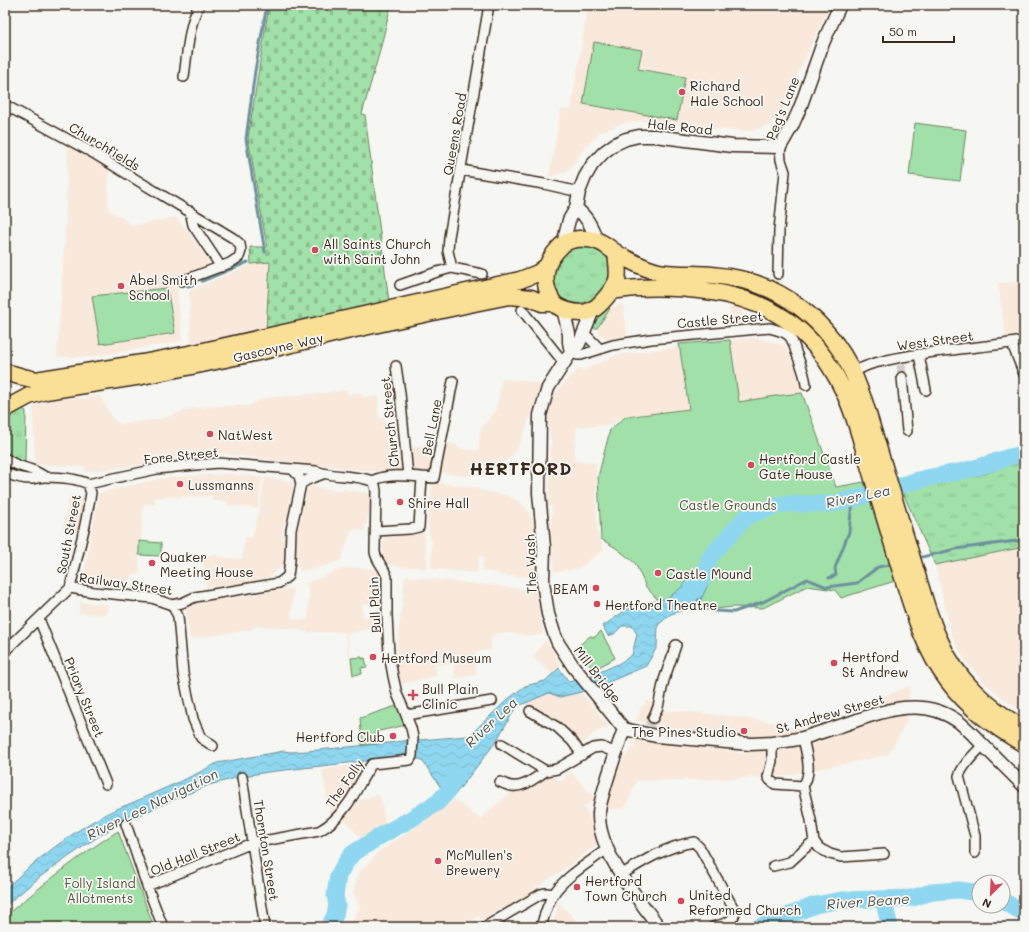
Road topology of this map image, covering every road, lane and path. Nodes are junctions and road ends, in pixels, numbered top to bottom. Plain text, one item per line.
1 (199, 5) edge
2 (489, 5) edge
3 (840, 5) edge
4 (184, 77) dead end
5 (5, 105) edge
6 (780, 147) junction
7 (460, 170) junction
8 (579, 192) junction
9 (576, 208) junction
10 (190, 211) junction
11 (597, 240) junction
12 (563, 244) junction
13 (616, 253) junction
14 (547, 266) junction
15 (221, 267) junction
16 (452, 268) junction
17 (482, 274) dead end
18 (778, 274) dead end
19 (182, 281) dead end
20 (400, 285) dead end
21 (611, 291) junction
22 (558, 306) junction
23 (522, 310) dead end
24 (593, 310) junction
25 (584, 334) junction
26 (1024, 341) edge
27 (1013, 343) junction
28 (600, 349) junction
29 (571, 352) junction
30 (919, 355) junction
31 (564, 363) junction
32 (396, 366) dead end
33 (5, 372) edge
34 (852, 372) junction
35 (1024, 374) edge
36 (902, 377) tunnel mouth
37 (454, 381) dead end
38 (806, 385) dead end
39 (926, 390) dead end
40 (5, 394) edge
41 (5, 397) edge
42 (5, 409) edge
43 (907, 431) dead end
44 (5, 458) edge
45 (292, 469) junction
46 (5, 473) edge
47 (323, 474) junction
48 (44, 476) junction
49 (408, 476) junction
50 (422, 477) junction
51 (434, 478) joint
52 (372, 481) junction
53 (882, 483) junction
54 (88, 484) junction
55 (301, 484) junction
56 (889, 508) junction
57 (376, 531) junction
58 (70, 588) junction
59 (172, 605) junction
60 (39, 619) junction
61 (554, 633) joint
62 (676, 645) dead end
63 (5, 651) edge
64 (492, 701) dead end
65 (530, 711) dead end
66 (406, 715) junction
67 (649, 726) junction
68 (624, 729) junction
69 (1024, 729) edge
70 (803, 738) junction
71 (772, 743) junction
72 (502, 744) dead end
73 (1024, 744) edge
74 (983, 745) junction
75 (213, 746) dead end
76 (616, 753) junction
77 (582, 754) junction
78 (412, 756) joint
79 (546, 771) junction
80 (242, 777) dead end
81 (500, 782) dead end
82 (106, 784) dead end
83 (803, 786) junction
84 (1024, 786) edge
85 (126, 824) dead end
86 (814, 841) junction
87 (252, 843) junction
88 (607, 849) junction
89 (975, 853) dead end
90 (884, 854) dead end
91 (773, 866) dead end
92 (621, 875) junction
93 (147, 886) junction
94 (554, 894) junction
95 (163, 927) edge
96 (265, 927) edge
97 (485, 927) edge
98 (541, 927) edge
99 (659, 927) edge
100 (713, 927) edge

1 - 4 street
2 - 7 street, Queens Road
3 - 6 main road, Peg's Lane
5 - 10 street, Churchfields
6 - 8 main road, Hale Road
6 - 18 street, Peg's Lane
7 - 8 street
7 - 16 street, Queens Road
8 - 9 main road, Hale Road
9 - 11 main road
9 - 12 main road, Hale Road
10 - 15 street
10 - 15 street, Churchfields
11 - 12 highway
11 - 13 highway
12 - 14 highway
13 - 21 highway
13 - 34 highway
14 - 22 highway
14 - 33 highway, Gascoyne Way
15 - 19 street
16 - 17 street
16 - 20 street
21 - 24 highway
21 - 53 highway
22 - 24 highway
22 - 29 main road
22 - 42 highway, Gascoyne Way
23 - 31 street
24 - 25 main road
25 - 28 street
25 - 29 main road
26 - 27 street, West Street
27 - 30 street, West Street
27 - 35 street
28 - 29 street, Castle Street
28 - 38 street, Castle Street
29 - 31 main road
30 - 34 street, West Street
30 - 39 street
31 - 61 main road, The Wash
32 - 49 street, Church Street
34 - 53 highway
36 - 43 street
37 - 51 street, Bell Lane
40 - 41 highway
44 - 48 street, Fore Street
45 - 47 street, Fore Street
45 - 54 street, Fore Street
45 - 55 street
46 - 48 street, Fore Street
47 - 52 street, Fore Street
47 - 55 street, Fore Street
48 - 54 street, Fore Street
49 - 50 street, Fore Street
49 - 52 street, Fore Street
50 - 51 street, Fore Street
50 - 57 street
52 - 57 street, Bull Plain
53 - 56 highway
54 - 58 street, South Street
55 - 59 street, Railway Street
56 - 69 highway
56 - 73 highway
57 - 66 street, Bull Plain
58 - 59 street, Railway Street
58 - 60 street, Railway Street
59 - 75 street
60 - 63 street, Railway Street
60 - 82 street, Priory Street
61 - 68 main road, Mill Bridge
62 - 67 street
64 - 66 street
65 - 77 street
66 - 78 street, Bull Plain
67 - 68 main road, St Andrew Street
67 - 71 main road, St Andrew Street
68 - 76 main road
70 - 71 main road, St Andrew Street
70 - 74 main road, St Andrew Street
70 - 83 street
71 - 83 street
72 - 79 street
74 - 84 main road, St Andrew Street
74 - 89 street
76 - 77 street
76 - 88 main road
77 - 79 street
78 - 87 street, The Folly
79 - 81 street
80 - 87 street, Thornton Street
83 - 86 street
85 - 93 street
86 - 90 street
86 - 91 street
87 - 93 street, Old Hall Street
87 - 96 street, Thornton Street
88 - 92 main road
88 - 94 street
92 - 99 main road
92 - 100 street
93 - 95 street
94 - 97 street
94 - 98 street

